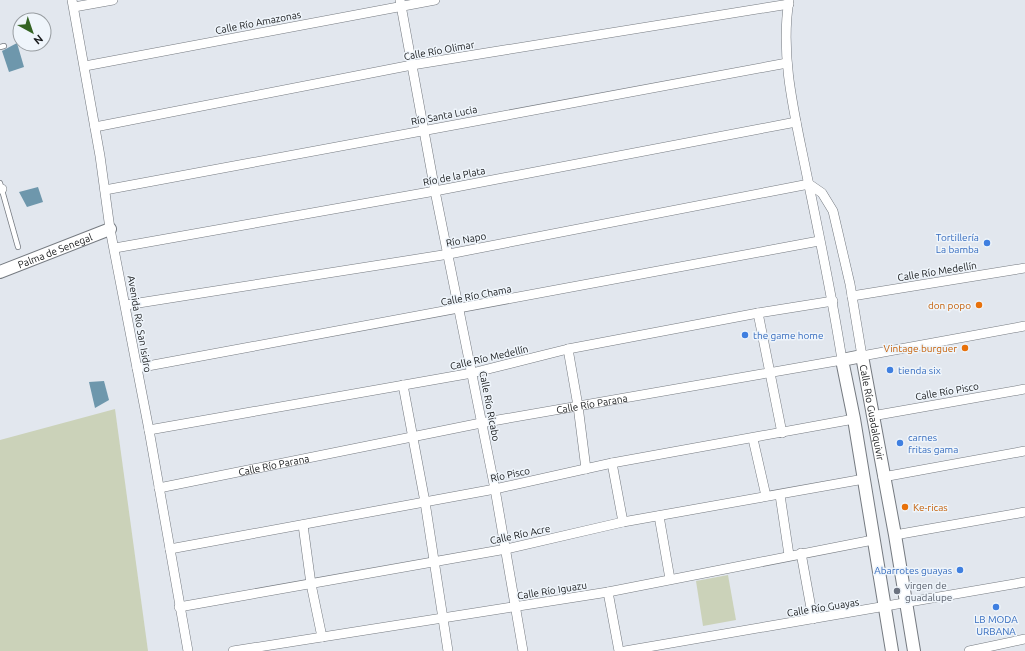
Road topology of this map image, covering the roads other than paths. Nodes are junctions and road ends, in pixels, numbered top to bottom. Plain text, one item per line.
1 (113, 0) edge
2 (435, 0) edge
3 (789, 2) edge
4 (400, 3) edge
5 (73, 4) edge
6 (787, 63) junction
7 (412, 65) junction
8 (85, 66) junction
9 (796, 122) junction
10 (95, 127) junction
11 (424, 130) junction
12 (809, 184) junction
13 (1, 187) edge
14 (105, 190) junction
15 (435, 191) junction
16 (110, 229) junction
17 (819, 241) junction
18 (18, 246) dead end
19 (115, 248) junction
20 (449, 254) junction
21 (1025, 268) edge
22 (0, 272) edge
23 (852, 296) junction
24 (833, 301) junction
25 (126, 305) junction
26 (459, 309) junction
27 (758, 313) junction
28 (1025, 326) edge
29 (568, 349) junction
30 (862, 356) junction
31 (842, 360) junction
32 (137, 368) junction
33 (770, 372) junction
34 (472, 373) junction
35 (403, 385) junction
36 (1025, 389) edge
37 (578, 406) junction
38 (872, 416) junction
39 (854, 419) junction
40 (481, 423) junction
41 (149, 430) junction
42 (782, 433) junction
43 (414, 436) junction
44 (753, 438) junction
45 (1025, 450) edge
46 (612, 463) junction
47 (586, 469) junction
48 (883, 476) junction
49 (864, 479) junction
50 (159, 488) junction
51 (495, 489) junction
52 (780, 495) junction
53 (766, 496) junction
54 (425, 502) junction
55 (1025, 512) edge
56 (659, 516) junction
57 (623, 522) junction
58 (303, 525) junction
59 (895, 535) junction
60 (873, 540) junction
61 (170, 549) junction
62 (506, 549) junction
63 (801, 553) junction
64 (789, 555) junction
65 (434, 562) junction
66 (670, 579) junction
67 (1025, 582) edge
68 (311, 584) junction
69 (608, 592) junction
70 (906, 603) junction
71 (179, 607) junction
72 (516, 608) junction
73 (885, 608) junction
74 (442, 619) junction
75 (813, 619) junction
76 (322, 638) junction
77 (1025, 639) edge
78 (286, 647) edge
79 (188, 651) edge
80 (234, 651) edge
81 (448, 651) edge
82 (522, 651) edge
83 (619, 651) edge
84 (625, 651) edge
85 (892, 651) edge
86 (914, 651) edge
87 (969, 651) edge

1 - 5 street
2 - 4 street, Calle Río Amazonas
3 - 6 street, Calle Río Guadalquivir
3 - 7 street, Calle Río Olimar
4 - 7 street, Calle Río Ricabo
4 - 8 street, Calle Río Amazonas
5 - 8 street, Avenida Río San Isidro
6 - 9 street, Calle Río Guadalquivir
6 - 11 street, Río Santa Lucia
7 - 10 street, Calle Río Olimar
7 - 11 street, Calle Río Ricabo
8 - 10 street, Avenida Río San Isidro
9 - 12 street, Calle Río Guadalquivir
9 - 15 street, Río de la Plata
10 - 14 street, Avenida Río San Isidro
11 - 14 street, Río Santa Lucia
11 - 15 street, Calle Río Ricabo
12 - 17 street, Calle Río Guadalquivir
12 - 20 street, Río Napo
12 - 23 street, Calle Río Guadalquivir
13 - 18 lane
14 - 16 street, Avenida Río San Isidro
15 - 19 street, Río de la Plata
15 - 20 street, Calle Río Ricabo
16 - 19 street, Avenida Río San Isidro
16 - 22 street, Palma de Senegal
17 - 24 street, Calle Río Guadalquivir
17 - 26 street, Calle Río Chama
19 - 25 street, Avenida Río San Isidro
20 - 25 street, Río Napo
20 - 26 street, Calle Río Ricabo
21 - 23 street, Calle Río Medellín
23 - 30 street, Calle Río Guadalquivir
24 - 27 street, Calle Río Medellín
24 - 31 street, Calle Río Guadalquivir
25 - 32 street, Avenida Río San Isidro
26 - 32 street, Calle Río Chama
26 - 34 street, Calle Río Ricabo
27 - 29 street, Calle Río Medellín
27 - 33 street
28 - 30 street, Calle Río Parana
29 - 34 street, Calle Río Medellín
29 - 37 street
30 - 31 street, Calle Río Parana
30 - 38 street, Calle Río Guadalquivir
31 - 33 street, Calle Río Parana
31 - 39 street, Calle Río Guadalquivir
32 - 41 street, Avenida Río San Isidro
33 - 37 street, Calle Río Parana
33 - 42 street
34 - 35 street, Calle Río Medellín
34 - 40 street, Calle Río Ricabo
35 - 41 street, Calle Río Medellín
35 - 43 street
36 - 38 street, Calle Río Pisco
37 - 40 street, Calle Río Parana
37 - 47 street
38 - 48 street, Calle Río Guadalquivir
39 - 42 street, Río Pisco
39 - 49 street, Calle Río Guadalquivir
40 - 43 street, Calle Río Parana
40 - 51 street, Calle Río Ricabo
41 - 50 street, Avenida Río San Isidro
42 - 44 street, Río Pisco
43 - 50 street, Calle Río Parana
43 - 54 street
44 - 46 street, Río Pisco
44 - 53 street
45 - 48 street
46 - 47 street, Río Pisco
46 - 57 street
47 - 51 street, Río Pisco
48 - 59 street, Calle Río Guadalquivir
49 - 52 street, Calle Río Acre
49 - 60 street, Calle Río Guadalquivir
50 - 61 street, Avenida Río San Isidro
51 - 54 street, Río Pisco
51 - 62 street, Calle Río Ricabo
52 - 53 street, Calle Río Acre
52 - 64 street
53 - 56 street, Calle Río Acre
54 - 58 street, Río Pisco
54 - 65 street
55 - 59 street
56 - 57 street, Calle Río Acre
56 - 66 street
57 - 62 street, Calle Río Acre
58 - 61 street, Río Pisco
58 - 68 street
59 - 70 street, Calle Río Guadalquivir
60 - 63 street, Calle Río Iguazu
60 - 73 street, Calle Río Guadalquivir
61 - 71 street, Avenida Río San Isidro
62 - 65 street, Calle Río Acre
62 - 72 street, Calle Río Ricabo
63 - 64 street, Calle Río Iguazu
63 - 75 street
64 - 66 street, Calle Río Iguazu
65 - 68 street, Calle Río Acre
65 - 74 street
66 - 69 street, Calle Río Iguazu
67 - 70 street, Calle Río Guayas
68 - 71 street, Calle Río Acre
68 - 76 street
69 - 72 street, Calle Río Iguazu
69 - 83 street
70 - 73 street, Calle Río Guayas
70 - 86 street, Calle Río Guadalquivir
71 - 79 street, Avenida Río San Isidro
72 - 74 street, Calle Río Iguazu
72 - 82 street, Calle Río Ricabo
73 - 75 street, Calle Río Guayas
73 - 85 street, Calle Río Guadalquivir
74 - 76 street, Calle Río Iguazu
74 - 81 street
75 - 84 street, Calle Río Guayas
76 - 78 street, Calle Río Iguazu
77 - 87 street
78 - 80 street, Calle Río Iguazu

